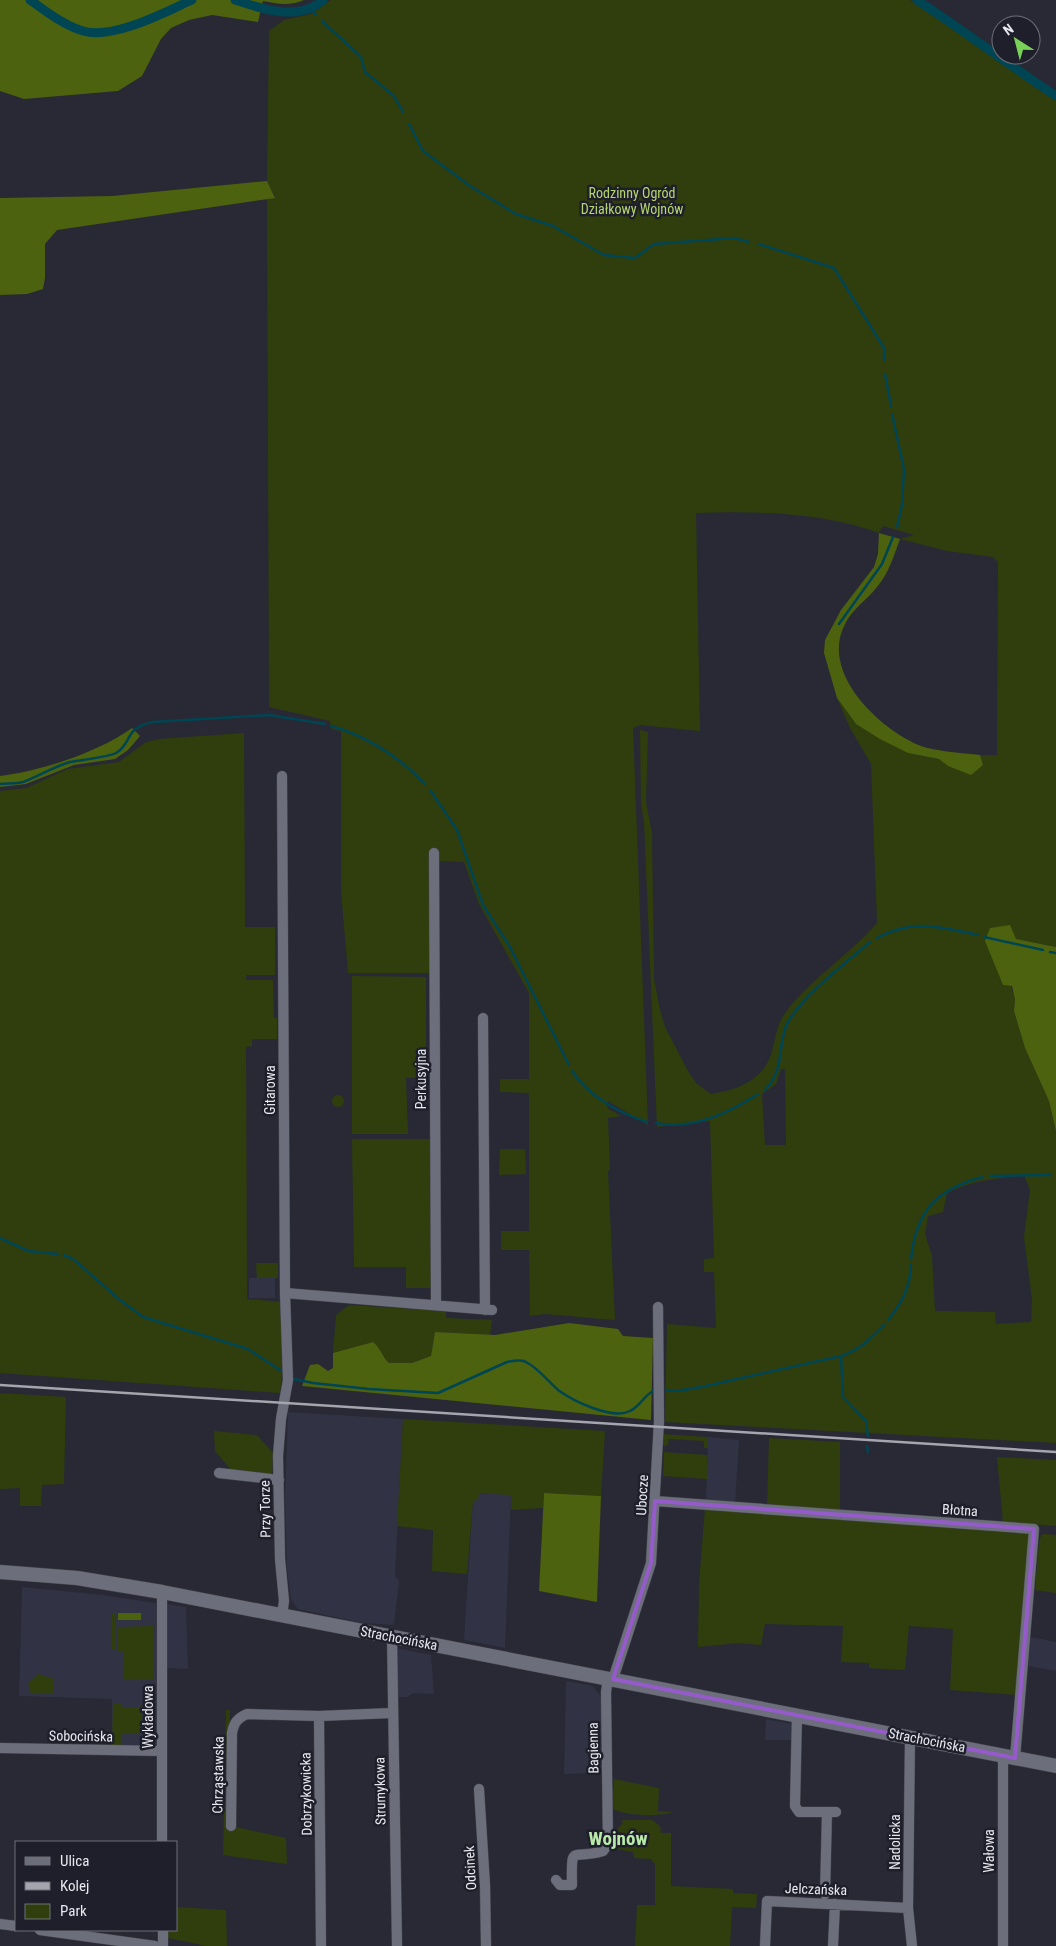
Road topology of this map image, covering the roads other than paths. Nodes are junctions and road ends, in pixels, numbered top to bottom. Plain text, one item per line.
1 (282, 776) dead end
2 (434, 853) dead end
3 (483, 1018) dead end
4 (285, 1293) junction
5 (436, 1305) junction
6 (658, 1306) dead end
7 (284, 1403) joint
8 (219, 1473) dead end
9 (279, 1480) junction
10 (655, 1501) junction
11 (0, 1572) edge
12 (162, 1592) junction
13 (282, 1615) junction
14 (392, 1636) junction
15 (611, 1679) junction
16 (392, 1713) junction
17 (797, 1715) junction
18 (319, 1716) junction
19 (910, 1737) junction
20 (0, 1748) edge
21 (162, 1751) junction
22 (1009, 1756) junction
23 (1056, 1766) edge
24 (478, 1788) dead end
25 (231, 1826) dead end
26 (162, 1841) edge
27 (556, 1880) dead end
28 (826, 1894) dead end
29 (835, 1904) junction
30 (908, 1908) junction
31 (0, 1924) edge
32 (15, 1926) edge
33 (47, 1931) edge
34 (162, 1931) edge
35 (155, 1946) edge
36 (163, 1946) edge
37 (321, 1946) edge
38 (397, 1946) edge
39 (486, 1946) edge
40 (766, 1946) edge
41 (833, 1946) edge
42 (912, 1946) edge
43 (1004, 1946) edge

1 - 4 street, Gitarowa
2 - 5 street, Perkusyjna
3 - 5 street
4 - 5 street
4 - 7 street, Gitarowa
6 - 10 street, Ubocze
7 - 9 street, Przy Torze
8 - 9 street
9 - 13 street, Przy Torze
10 - 15 street, Ubocze
10 - 22 street, Błotna
11 - 12 main road, Strachocińska
12 - 13 main road, Strachocińska
12 - 21 street, Wykładowa
13 - 14 main road, Strachocińska
14 - 15 main road, Strachocińska
14 - 16 street, Strumykowa
15 - 17 main road, Strachocińska
15 - 27 street, Bagienna
16 - 18 street
16 - 38 street, Strumykowa
17 - 19 main road, Strachocińska
17 - 28 street
18 - 25 street, Chrząstawska
18 - 37 street, Dobrzykowicka
19 - 22 main road, Strachocińska
19 - 30 street, Nadolicka
20 - 21 street, Sobocińska
21 - 26 street, Wykładowa
22 - 23 main road, Strachocińska
22 - 43 street, Wałowa
24 - 39 street, Odcinek
29 - 30 street, Jelczańska
29 - 40 street, Jelczańska
29 - 41 street
30 - 42 street, Nadolicka
31 - 32 street
33 - 35 street
34 - 36 street

